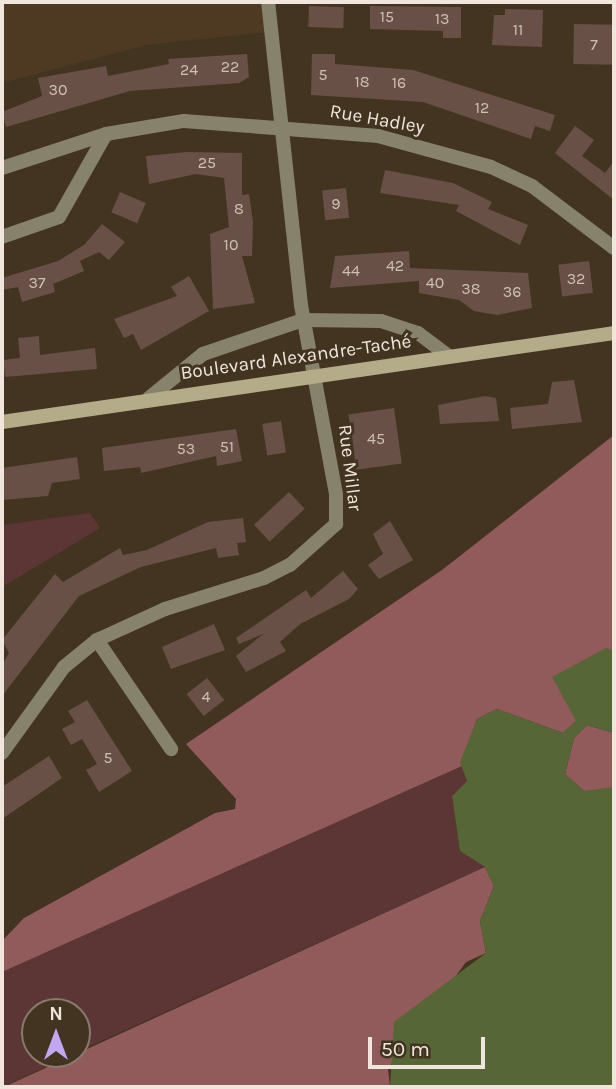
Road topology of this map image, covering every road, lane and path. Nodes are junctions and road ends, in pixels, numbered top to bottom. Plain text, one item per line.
1 (268, 2) edge
2 (279, 124) junction
3 (106, 134) junction
4 (2, 168) edge
5 (2, 237) edge
6 (614, 248) edge
7 (303, 320) junction
8 (614, 333) edge
9 (448, 356) junction
10 (314, 375) junction
11 (149, 398) junction
12 (2, 422) edge
13 (97, 640) junction
14 (171, 749) dead end
15 (2, 753) edge

1 - 2 street, Rue Millar
2 - 3 street, Rue Hadley
2 - 6 street, Rue Hadley
2 - 7 street, Rue Millar
3 - 4 street, Rue Hadley
3 - 5 street
7 - 9 street, Boulevard Alexandre-Taché
7 - 10 street, Rue Millar
7 - 11 street, Boulevard Alexandre-Taché
8 - 9 main road, Boulevard Alexandre-Taché
9 - 10 main road, Boulevard Alexandre-Taché
10 - 11 main road, Boulevard Alexandre-Taché
10 - 13 street, Rue Millar
11 - 12 main road, Boulevard Alexandre-Taché
13 - 14 street
13 - 15 street, Rue Millar

